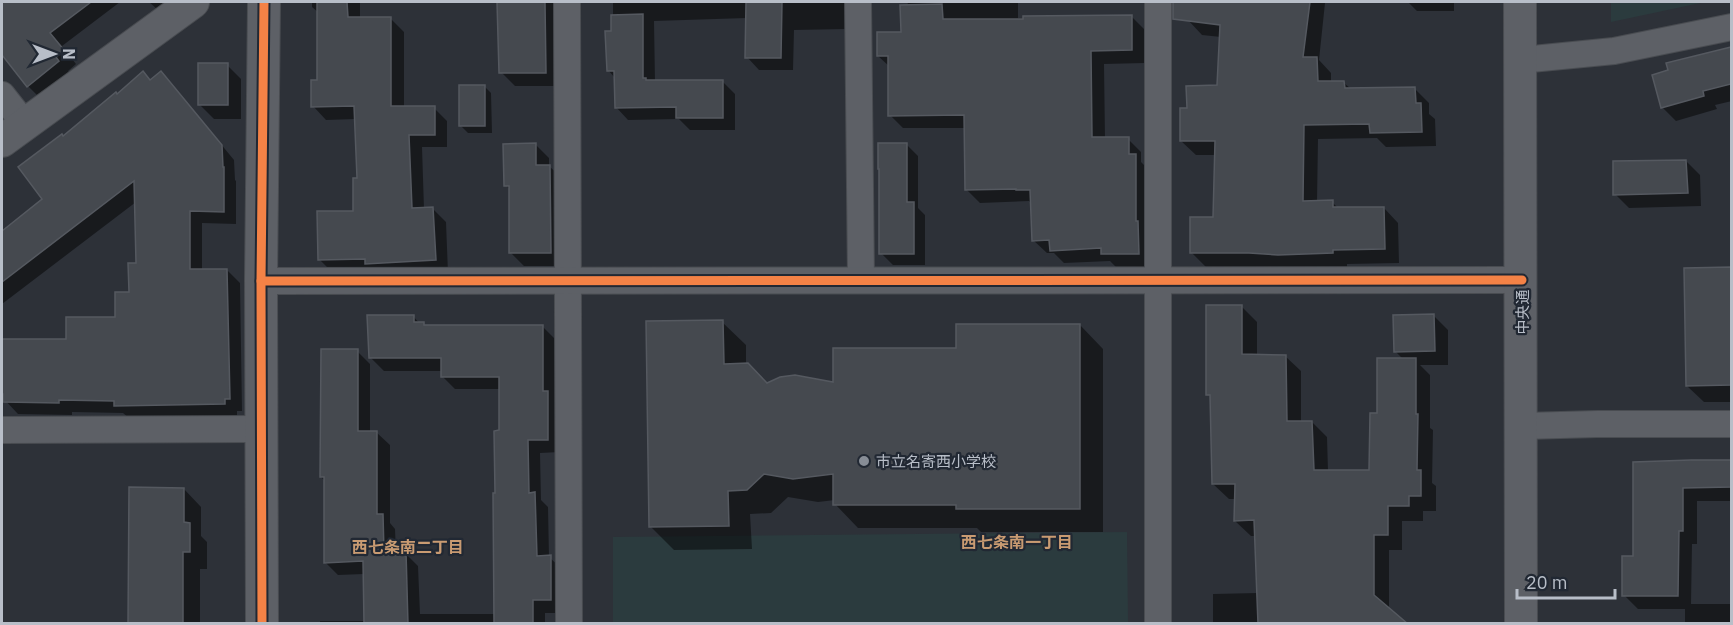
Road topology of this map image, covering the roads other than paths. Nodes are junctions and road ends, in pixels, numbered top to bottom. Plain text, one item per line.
1 (193, 2) edge
2 (264, 2) edge
3 (567, 2) edge
4 (858, 2) edge
5 (1158, 2) edge
6 (1520, 2) edge
7 (1731, 27) edge
8 (1521, 60) junction
9 (2, 95) edge
10 (13, 132) edge
11 (568, 280) junction
12 (861, 280) junction
13 (1159, 280) junction
14 (1522, 280) junction
15 (261, 281) junction
16 (1731, 424) edge
17 (1522, 426) junction
18 (262, 429) junction
19 (2, 430) edge
20 (262, 624) edge
21 (568, 624) edge
22 (1158, 624) edge
23 (1521, 624) edge

1 - 10 street
2 - 15 street
3 - 11 street
4 - 12 street
5 - 13 street
6 - 8 street, 中央通
7 - 8 street
8 - 14 street, 中央通
9 - 10 street
11 - 12 street
11 - 15 street
11 - 21 street
12 - 13 street
13 - 14 street
13 - 22 street
14 - 17 street, 中央通
15 - 18 street
16 - 17 street
17 - 23 street, 中央通
18 - 19 street
18 - 20 street

